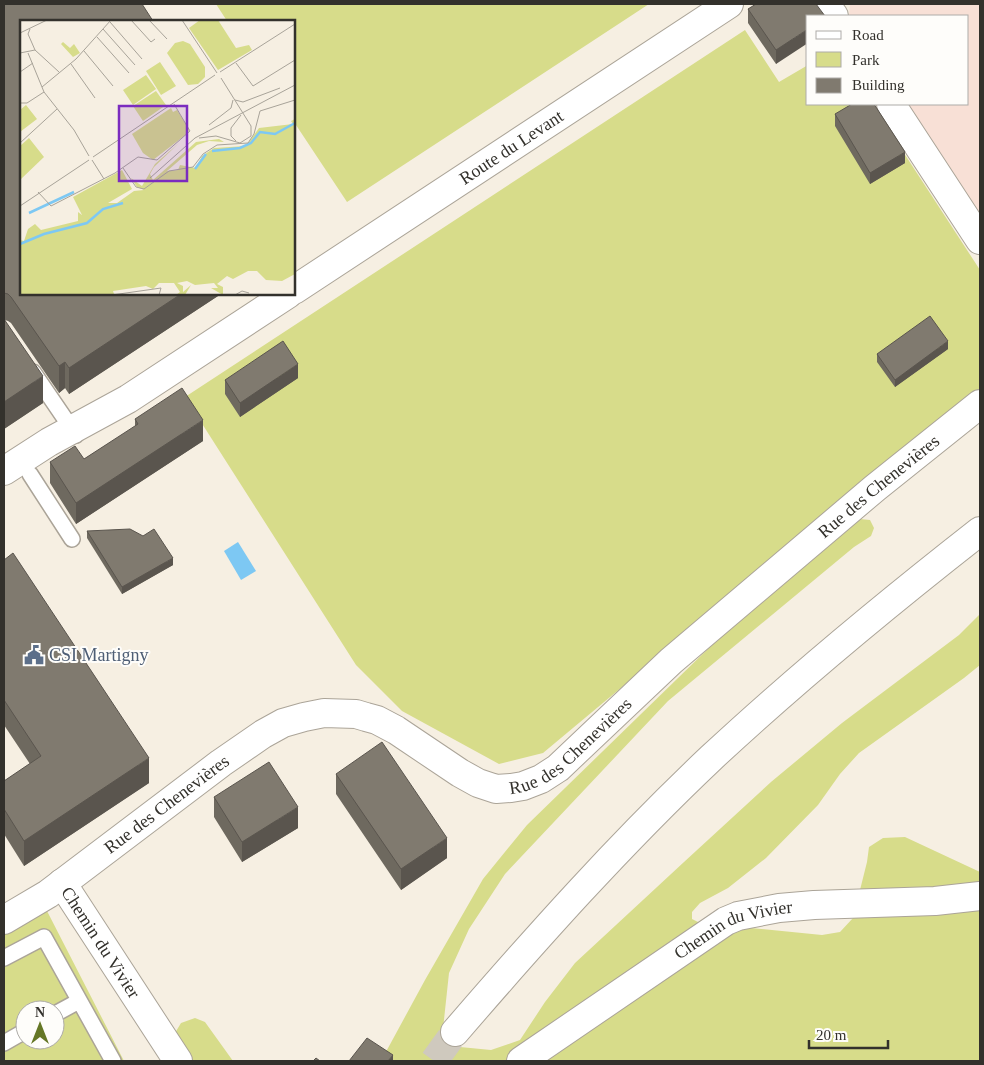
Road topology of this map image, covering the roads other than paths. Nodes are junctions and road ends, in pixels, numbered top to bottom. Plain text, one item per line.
1 (729, 4) edge
2 (825, 4) edge
3 (833, 15) edge
4 (892, 105) edge
5 (980, 240) edge
6 (295, 289) edge
7 (286, 295) edge
8 (25, 360) edge
9 (980, 404) edge
10 (75, 434) junction
11 (4, 471) edge
12 (30, 474) junction
13 (4, 489) edge
14 (980, 521) edge
15 (980, 531) edge
16 (72, 539) dead end
17 (980, 545) edge
18 (918, 580) junction
19 (62, 883) junction
20 (980, 896) edge
21 (4, 920) edge
22 (4, 958) edge
23 (79, 1000) junction
24 (65, 1008) edge
25 (455, 1032) tunnel mouth
26 (15, 1037) edge
27 (4, 1043) edge
28 (111, 1060) edge
29 (178, 1061) edge
30 (521, 1061) edge

1 - 6 main road, Route du Levant
2 - 3 main road
4 - 5 main road
7 - 10 main road
8 - 10 lane
9 - 19 main road, Rue des Chenevières
10 - 11 main road
10 - 12 main road
12 - 13 main road
12 - 16 lane
14 - 18 main road
15 - 18 main road
17 - 18 main road
18 - 25 main road
19 - 21 main road, Chemin du Vivier
19 - 29 main road, Chemin du Vivier
20 - 30 main road, Chemin du Vivier
22 - 23 lane
23 - 24 lane
23 - 28 lane
26 - 27 lane

